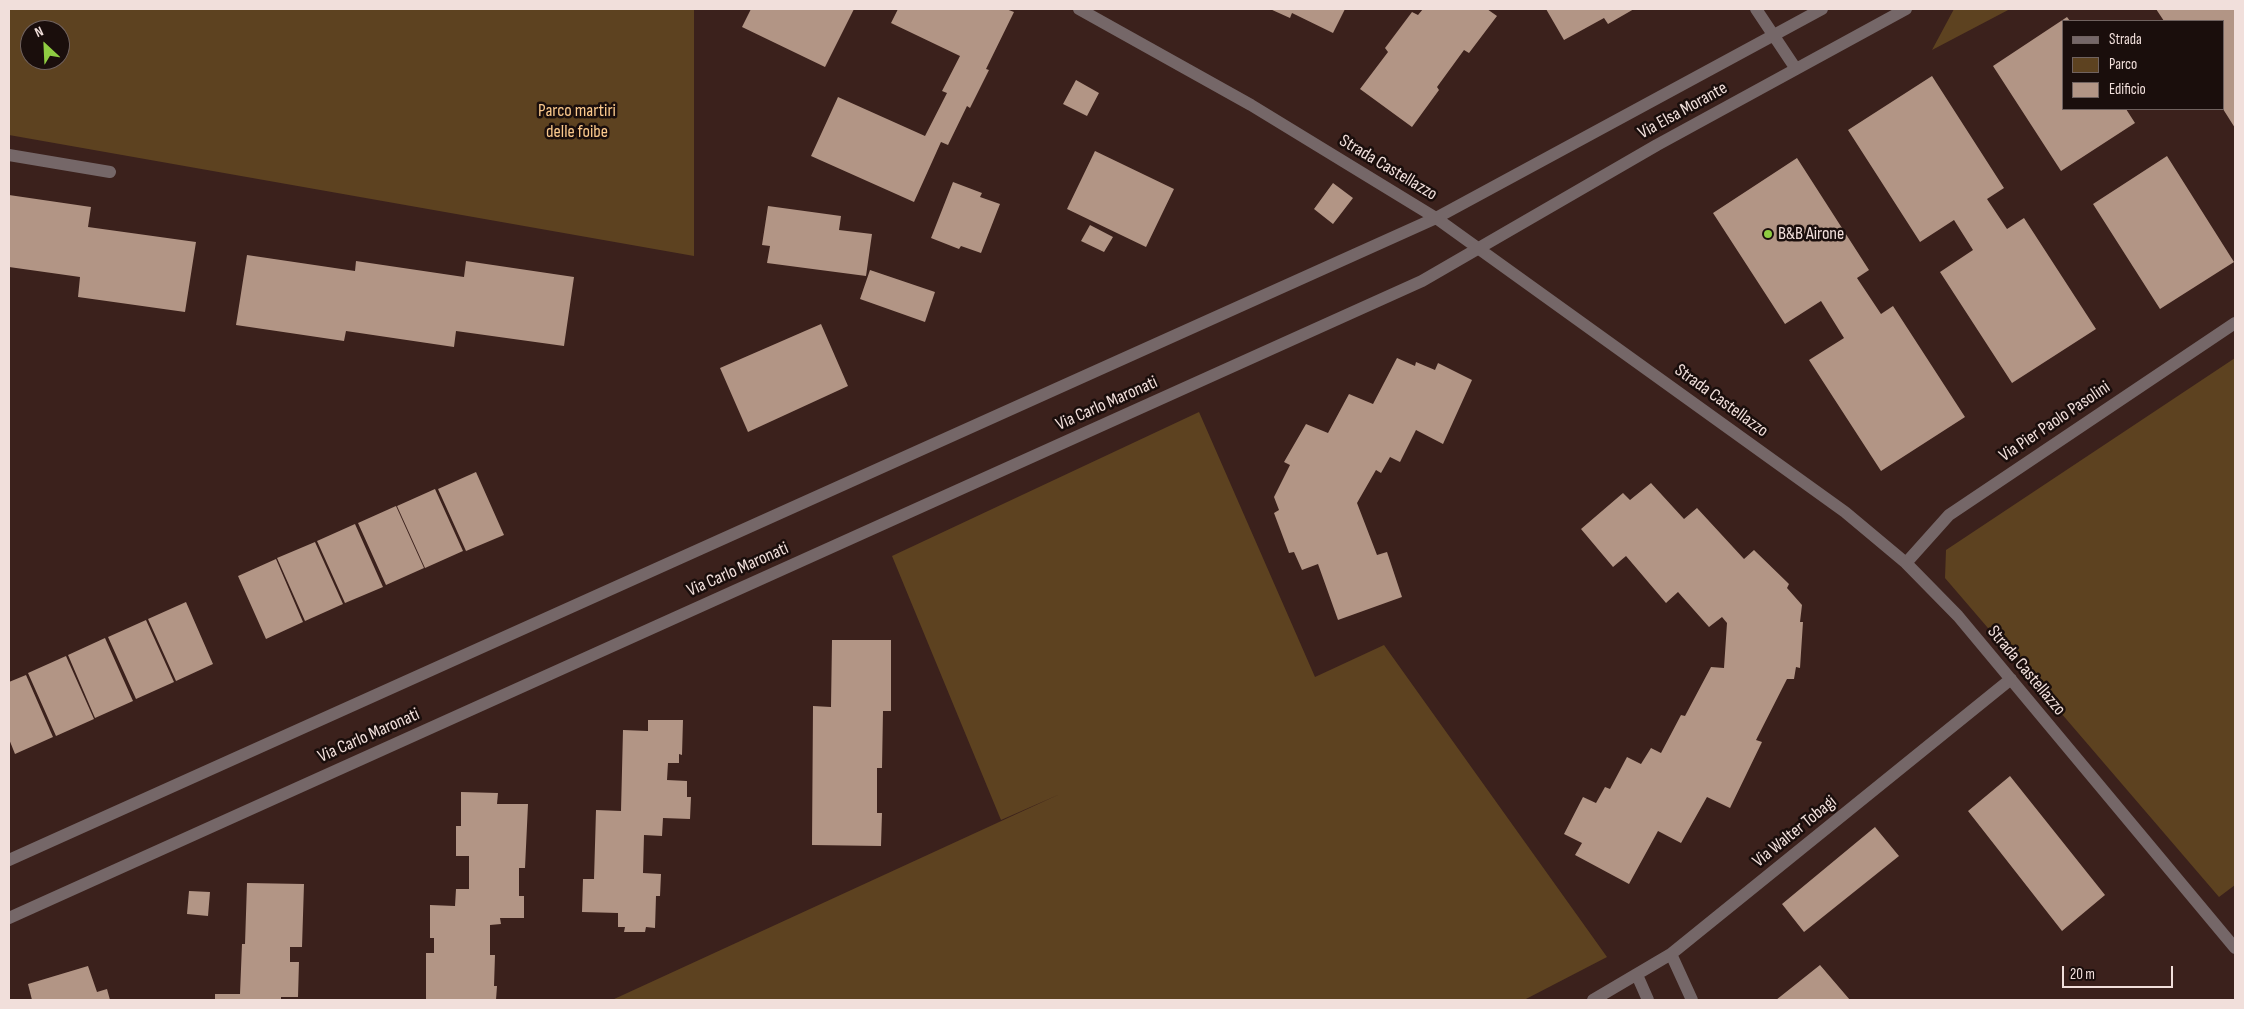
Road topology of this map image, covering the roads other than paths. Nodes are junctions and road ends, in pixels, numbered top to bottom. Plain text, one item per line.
1 (1079, 9) edge
2 (1756, 9) edge
3 (1822, 9) edge
4 (1906, 9) edge
5 (1774, 36) junction
6 (1796, 68) junction
7 (9, 155) edge
8 (110, 172) dead end
9 (1436, 218) junction
10 (1479, 247) junction
11 (2235, 323) edge
12 (1906, 563) junction
13 (2011, 679) junction
14 (9, 860) edge
15 (9, 918) edge
16 (2235, 948) edge
17 (1671, 954) junction
18 (1637, 975) junction
19 (1593, 1000) edge
20 (1648, 1000) edge
21 (1692, 1000) edge

1 - 9 street, Strada Castellazzo
2 - 5 street
3 - 5 street, Via Elsa Morante
4 - 6 street, Via Elsa Morante
5 - 6 street
5 - 9 street, Via Elsa Morante
6 - 10 street, Via Elsa Morante
7 - 8 street
9 - 10 street, Strada Castellazzo
9 - 14 street, Via Carlo Maronati
10 - 12 street, Strada Castellazzo
10 - 15 street, Via Carlo Maronati
11 - 12 street, Via Pier Paolo Pasolini
12 - 13 street, Strada Castellazzo
13 - 16 street, Strada Castellazzo
13 - 17 street, Via Walter Tobagi
17 - 18 street, Via Walter Tobagi
17 - 21 street
18 - 19 street, Via Walter Tobagi
18 - 20 street

